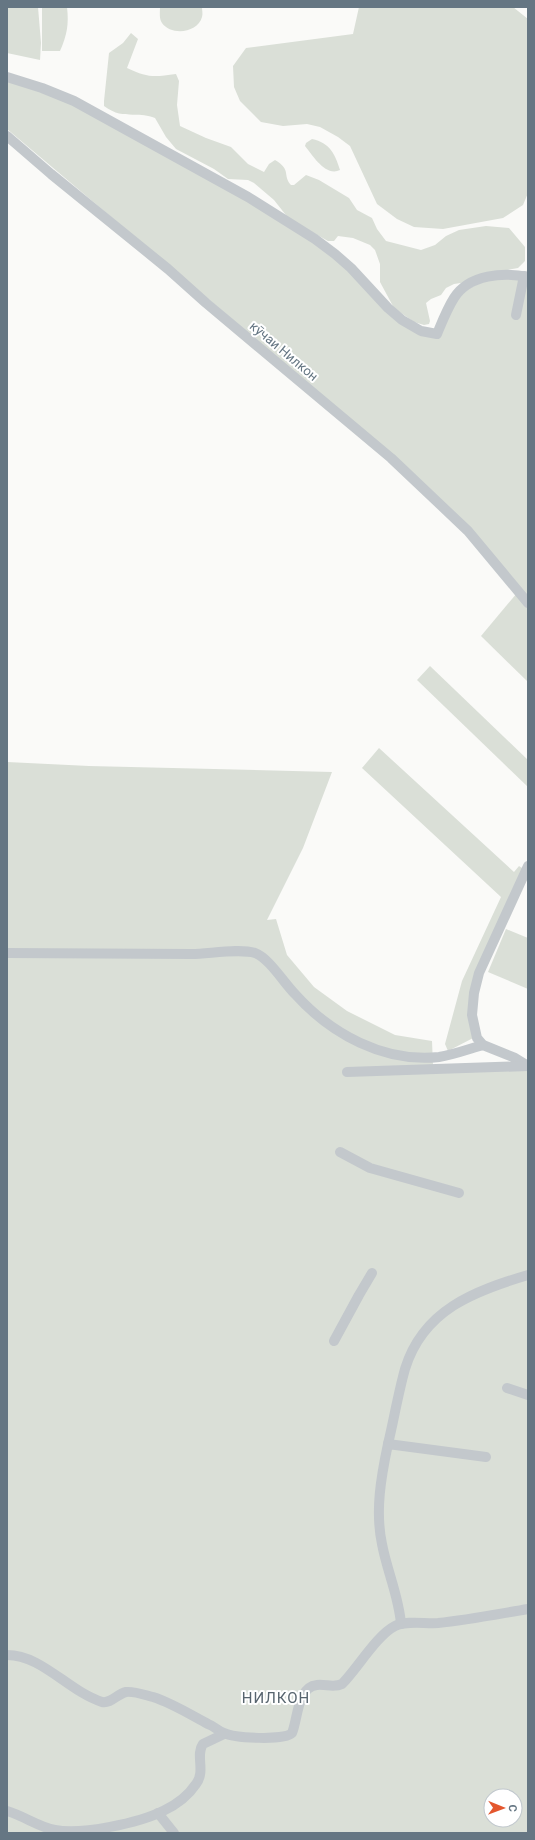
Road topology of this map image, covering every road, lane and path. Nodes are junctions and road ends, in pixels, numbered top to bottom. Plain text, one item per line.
1 (7, 77) edge
2 (7, 136) edge
3 (526, 276) edge
4 (516, 315) dead end
5 (528, 603) edge
6 (528, 866) edge
7 (7, 952) edge
8 (483, 1046) junction
9 (528, 1066) edge
10 (347, 1072) dead end
11 (340, 1152) dead end
12 (459, 1192) dead end
13 (372, 1274) dead end
14 (528, 1275) edge
15 (334, 1341) dead end
16 (507, 1388) dead end
17 (528, 1395) edge
18 (388, 1444) junction
19 (486, 1457) dead end
20 (528, 1609) edge
21 (401, 1624) junction
22 (7, 1655) edge
23 (224, 1734) junction
24 (7, 1811) edge
25 (158, 1813) junction
26 (174, 1833) edge

1 - 3 street
2 - 5 street, кӯчаи Нилкон
3 - 4 street
6 - 8 street
7 - 8 street
8 - 9 street
9 - 10 street
11 - 12 street
13 - 15 street
14 - 18 street
16 - 17 street
18 - 19 street
18 - 21 street
20 - 21 street
21 - 23 street
22 - 23 street
23 - 25 street
24 - 25 street
25 - 26 street

